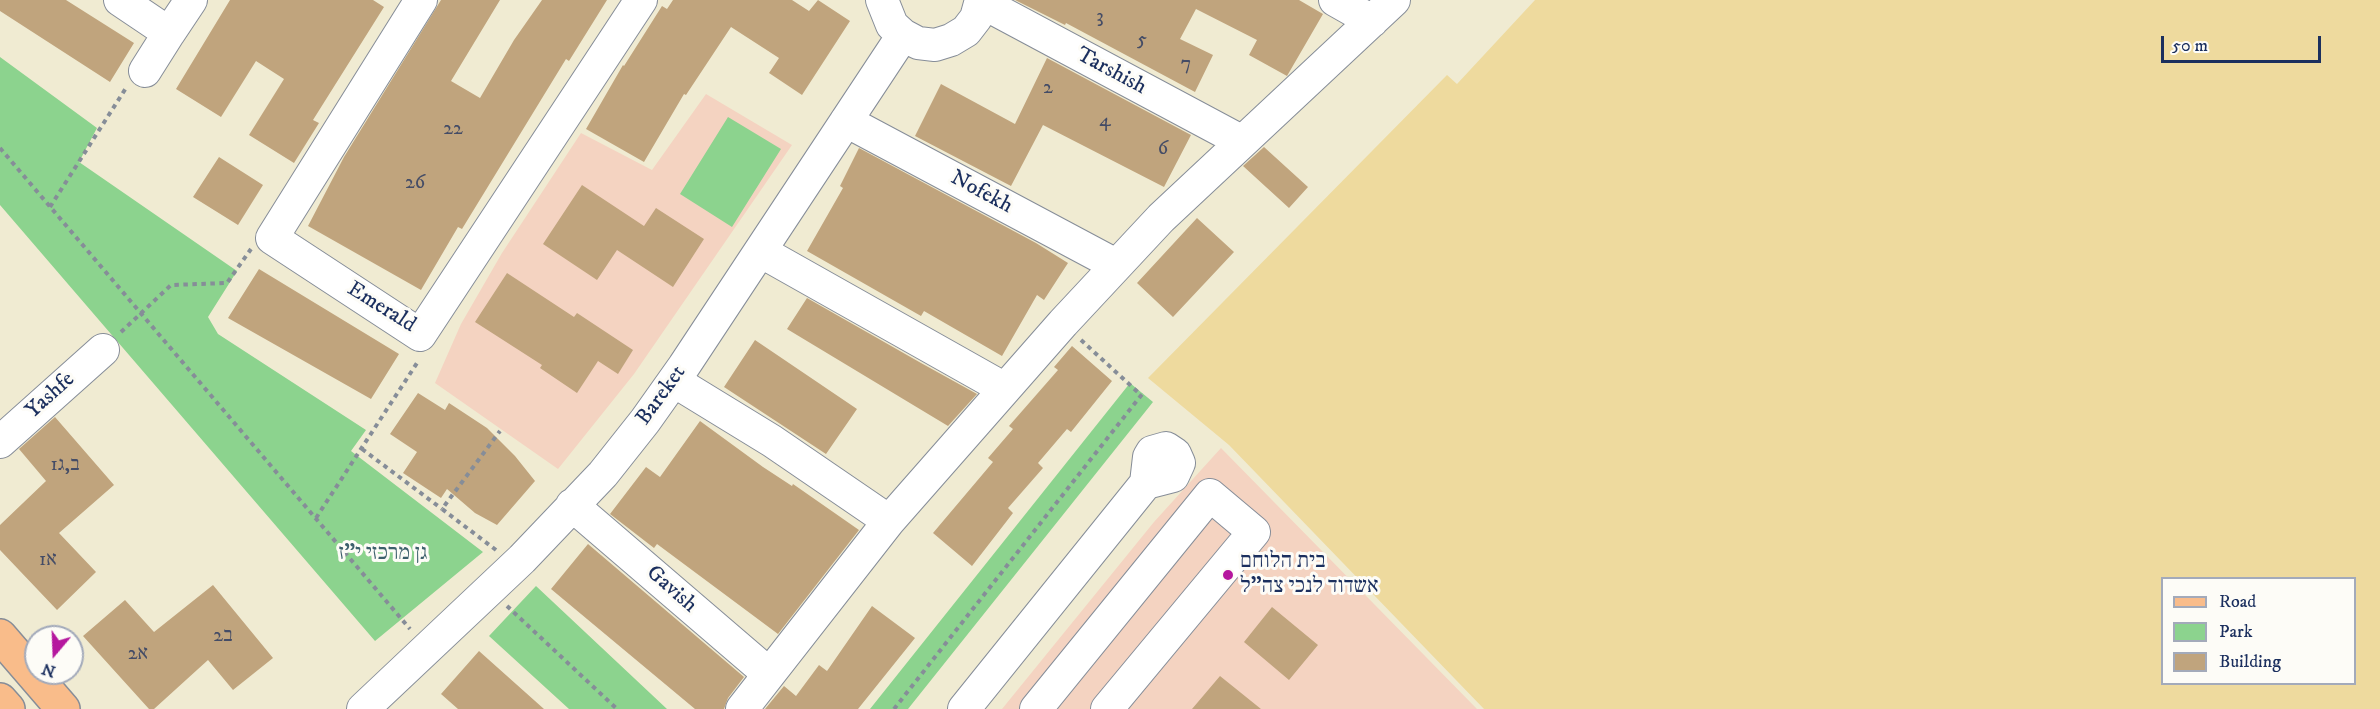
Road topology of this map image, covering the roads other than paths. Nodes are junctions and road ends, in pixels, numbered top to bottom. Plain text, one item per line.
1 (120, 0) edge
2 (190, 0) edge
3 (421, 0) edge
4 (641, 0) edge
5 (882, 0) edge
6 (1335, 0) edge
7 (981, 1) edge
8 (1383, 10) edge
9 (169, 33) junction
10 (903, 36) junction
11 (145, 71) road end
12 (846, 121) junction
13 (1241, 141) junction
14 (760, 251) junction
15 (1116, 265) junction
16 (103, 350) road end
17 (674, 381) junction
18 (1005, 389) junction
19 (0, 442) edge
20 (1146, 483) dead end
21 (573, 506) junction
22 (889, 521) junction
23 (0, 636) edge
24 (769, 674) junction
25 (0, 700) edge
26 (8, 709) edge
27 (63, 709) edge
28 (363, 709) edge
29 (742, 709) edge
30 (964, 709) edge
31 (1036, 709) edge
32 (1107, 709) edge

1 - 9 street
2 - 9 street
3 - 4 street, Emerald
5 - 10 street
6 - 8 street
7 - 10 street
7 - 13 street, Tarshish
8 - 13 street
9 - 11 street
10 - 12 street, Bareket
12 - 14 street, Bareket
12 - 15 street, Nofekh
13 - 15 street
14 - 17 street, Bareket
14 - 18 street
15 - 18 street
16 - 19 street, Yashfe
17 - 21 street, Bareket
17 - 22 street
18 - 22 street
20 - 30 street
21 - 24 street, Gavish
21 - 28 street, Bareket
22 - 24 street
23 - 27 main road
24 - 29 street
25 - 26 main road
31 - 32 street

